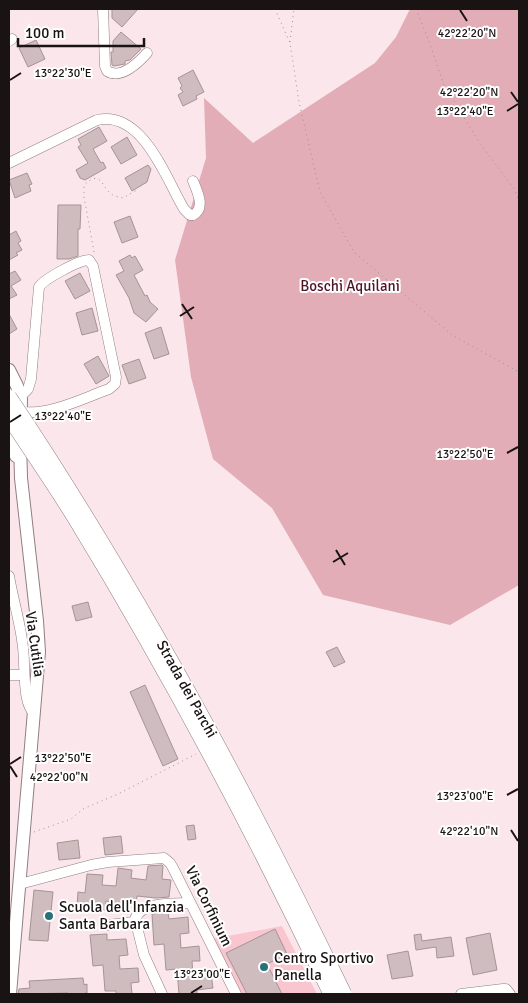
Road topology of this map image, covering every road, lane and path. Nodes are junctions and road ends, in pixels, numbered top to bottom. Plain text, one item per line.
1 (103, 9) edge
2 (276, 9) edge
3 (294, 9) edge
4 (416, 9) edge
5 (290, 43) junction
6 (147, 53) dead end
7 (9, 163) edge
8 (193, 181) dead end
9 (137, 190) dead end
10 (519, 202) edge
11 (90, 262) junction
12 (9, 370) edge
13 (519, 372) edge
14 (14, 392) edge
15 (13, 416) edge
16 (9, 436) edge
17 (21, 478) junction
18 (9, 576) edge
19 (9, 675) edge
20 (24, 675) junction
21 (34, 714) junction
22 (201, 752) dead end
23 (24, 837) junction
24 (20, 884) junction
25 (190, 903) junction
26 (135, 922) junction
27 (108, 925) dead end
28 (10, 994) edge
29 (162, 994) edge
30 (236, 994) edge
31 (331, 994) edge
32 (344, 994) edge
33 (461, 994) edge
34 (510, 994) edge

1 - 6 street
2 - 5 path
3 - 5 path
4 - 10 path
5 - 13 path
7 - 8 street
9 - 11 path
11 - 14 street
11 - 15 street
12 - 14 main road
14 - 15 main road
14 - 32 highway, Strada dei Parchi, bridge
15 - 17 main road
15 - 31 highway, Strada dei Parchi, bridge
16 - 17 main road
17 - 21 main road
18 - 20 street, Via Cutilia
19 - 20 street
20 - 21 street, Via Cutilia
21 - 23 main road
22 - 23 path
23 - 24 main road
24 - 25 street, Via Corfinium
24 - 28 main road
25 - 26 street
25 - 30 street, Via Corfinium
26 - 27 street
26 - 29 street
33 - 34 street

